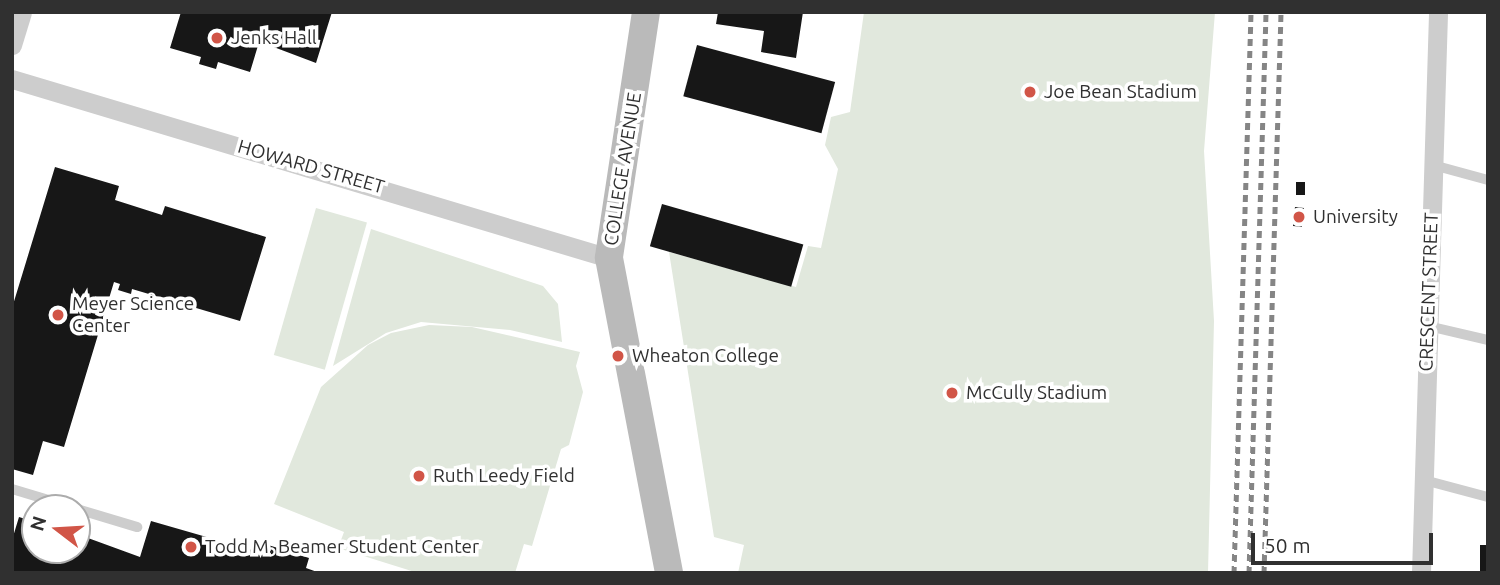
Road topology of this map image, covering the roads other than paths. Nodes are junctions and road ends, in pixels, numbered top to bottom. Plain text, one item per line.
1 (22, 12) edge
2 (646, 12) edge
3 (1438, 12) edge
4 (12, 45) edge
5 (12, 79) edge
6 (1433, 165) junction
7 (1488, 180) edge
8 (609, 258) junction
9 (1428, 326) junction
10 (1488, 340) edge
11 (1424, 480) junction
12 (12, 489) edge
13 (29, 494) edge
14 (1488, 497) edge
15 (91, 513) edge
16 (137, 527) dead end
17 (669, 573) edge
18 (1421, 573) edge

1 - 4 street
2 - 8 street, COLLEGE AVENUE
3 - 6 street, CRESCENT STREET
5 - 8 street, HOWARD STREET
6 - 7 lane
6 - 9 street, CRESCENT STREET
8 - 17 street, COLLEGE AVENUE
9 - 10 lane
9 - 11 street, CRESCENT STREET
11 - 14 lane
11 - 18 street, CRESCENT STREET
12 - 13 lane
15 - 16 lane

